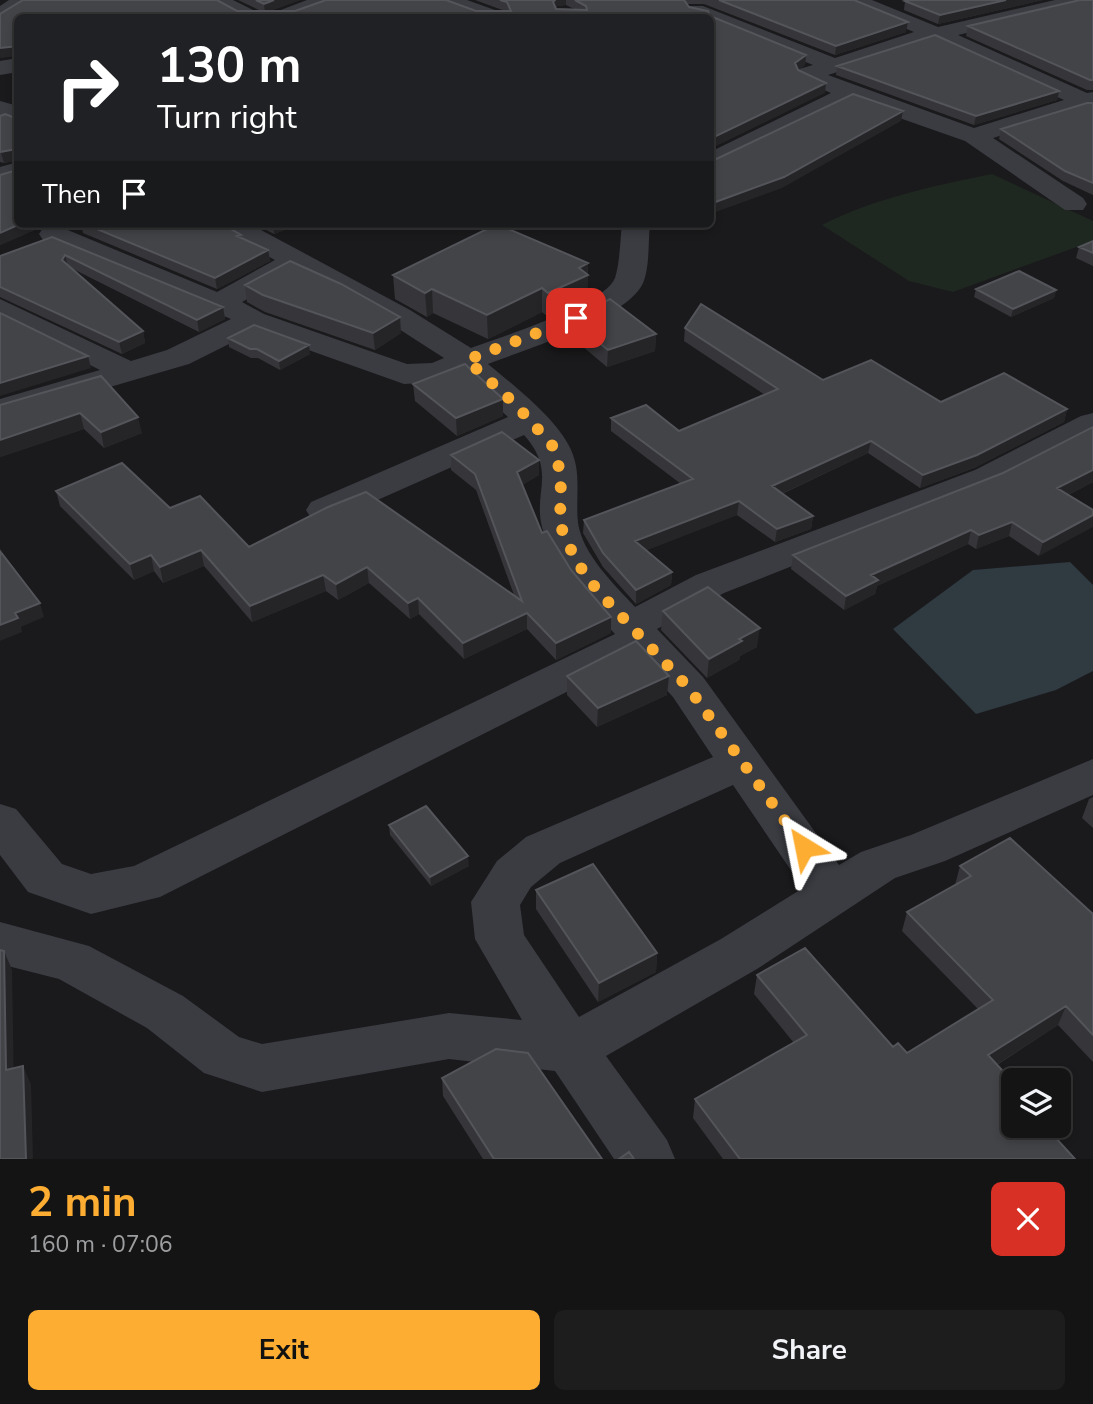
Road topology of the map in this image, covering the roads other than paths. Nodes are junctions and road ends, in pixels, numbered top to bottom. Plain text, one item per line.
1 (22, 0) edge
2 (216, 0) edge
3 (327, 0) edge
4 (451, 0) edge
5 (724, 0) edge
6 (854, 0) edge
7 (1081, 0) edge
8 (696, 10) junction
9 (247, 14) edge
10 (287, 14) edge
11 (488, 14) edge
12 (686, 14) edge
13 (706, 14) edge
14 (1, 15) edge
15 (714, 17) edge
16 (938, 34) junction
17 (834, 65) junction
18 (850, 93) junction
19 (1090, 102) edge
20 (974, 136) junction
21 (714, 160) edge
22 (1074, 204) dead end
23 (236, 228) edge
24 (636, 228) edge
25 (54, 234) edge
26 (294, 262) junction
27 (218, 303) junction
28 (0, 309) edge
29 (253, 320) junction
30 (467, 360) junction
31 (128, 371) junction
32 (0, 409) edge
33 (529, 420) junction
34 (1093, 423) edge
35 (324, 510) edge
36 (637, 631) junction
37 (743, 762) junction
38 (1093, 776) edge
39 (0, 822) edge
40 (833, 894) junction
41 (0, 943) edge
42 (570, 1049) junction
43 (647, 1159) edge

1 - 14 street
2 - 9 street
3 - 10 street
4 - 11 street
5 - 8 street
6 - 16 street
7 - 16 street
8 - 12 street
8 - 13 street
15 - 17 street
16 - 17 street
16 - 19 street
17 - 18 street
18 - 20 street
18 - 21 street
19 - 20 street
20 - 22 street
23 - 26 street
24 - 30 street
25 - 27 street
26 - 27 street
26 - 30 street
27 - 29 street
28 - 31 street
29 - 30 street
29 - 31 street
30 - 33 street
31 - 32 street
33 - 35 street
33 - 36 street
34 - 36 street
36 - 37 street
36 - 39 street
37 - 40 street
37 - 42 street
38 - 40 street
40 - 42 street
41 - 42 street
42 - 43 street

